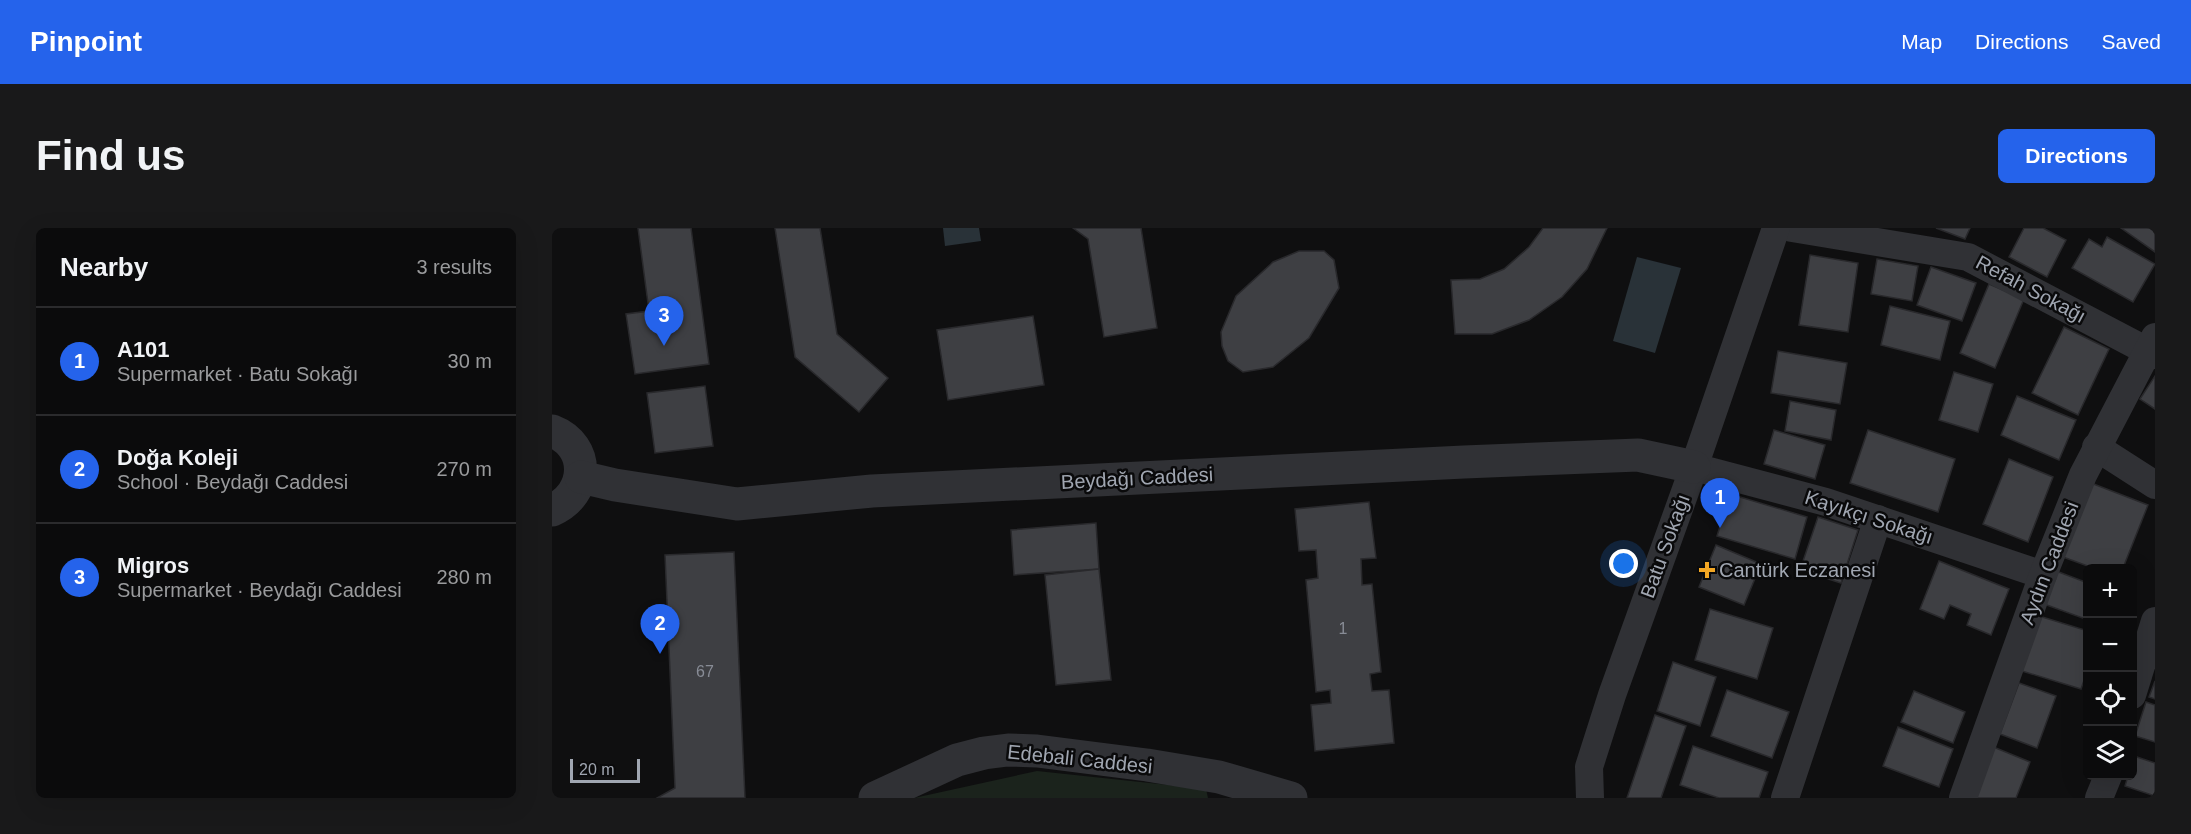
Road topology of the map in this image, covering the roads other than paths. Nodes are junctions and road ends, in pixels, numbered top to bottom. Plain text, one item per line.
1 (1776, 228) edge
2 (1792, 228) edge
3 (2153, 347) edge
4 (552, 431) edge
5 (2096, 447) junction
6 (1694, 467) junction
7 (581, 477) junction
8 (2155, 485) edge
9 (552, 510) edge
10 (1878, 519) junction
11 (2043, 574) junction
12 (2155, 621) edge
13 (2137, 682) edge
14 (2106, 780) edge
15 (875, 798) edge
16 (1291, 798) edge
17 (1590, 798) edge
18 (1785, 798) edge
19 (1963, 798) edge
20 (2099, 798) edge

1 - 6 street, Batu Sokağı
2 - 3 street, Refah Sokağı
3 - 5 street, Aydın Caddesi
4 - 7 street
5 - 8 street
5 - 11 street, Aydın Caddesi
6 - 7 street, Beydağı Caddesi
6 - 10 street, Kayıkçı Sokağı
6 - 17 street, Batu Sokağı
7 - 9 street
10 - 11 street, Kayıkçı Sokağı
10 - 18 street
11 - 19 street, Aydın Caddesi
12 - 13 street
14 - 20 street
15 - 16 street, Edebali Caddesi

